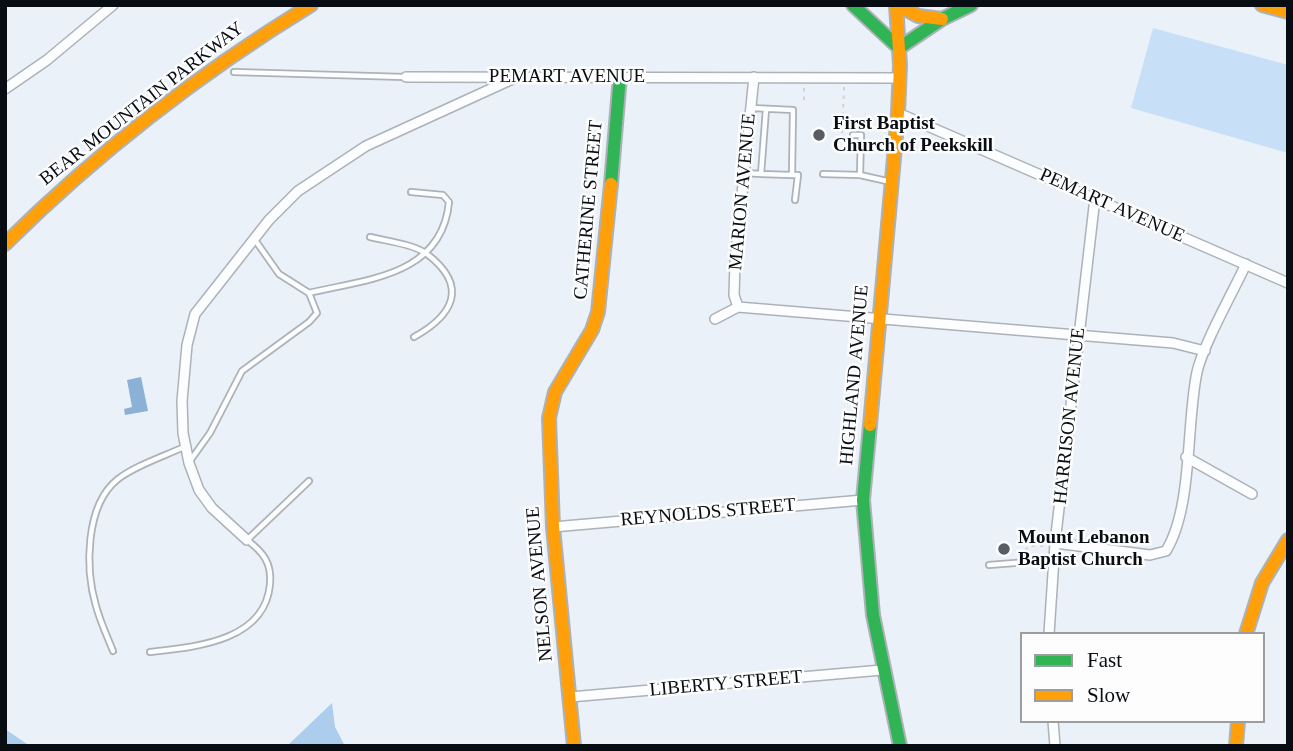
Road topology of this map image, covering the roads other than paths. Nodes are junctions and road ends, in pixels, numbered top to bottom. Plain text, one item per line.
1 (113, 5) edge
2 (311, 5) edge
3 (853, 5) edge
4 (897, 5) edge
5 (971, 5) edge
6 (1262, 5) edge
7 (1288, 12) edge
8 (942, 19) junction
9 (900, 48) junction
10 (234, 72) dead end
11 (620, 76) junction
12 (406, 77) joint
13 (517, 77) junction
14 (754, 77) junction
15 (900, 78) junction
16 (5, 89) edge
17 (751, 108) junction
18 (766, 109) junction
19 (898, 113) junction
20 (853, 135) dead end
21 (744, 172) junction
22 (761, 174) junction
23 (822, 174) dead end
24 (860, 175) junction
25 (792, 176) junction
26 (892, 182) junction
27 (411, 192) dead end
28 (1095, 198) junction
29 (795, 200) dead end
30 (370, 237) dead end
31 (254, 239) junction
32 (5, 244) edge
33 (425, 253) junction
34 (1246, 264) junction
35 (1288, 284) edge
36 (309, 293) junction
37 (738, 307) junction
38 (715, 319) dead end
39 (880, 319) junction
40 (1079, 336) junction
41 (414, 337) dead end
42 (1205, 351) junction
43 (549, 418) joint
44 (186, 446) junction
45 (1186, 457) junction
46 (189, 463) junction
47 (309, 481) dead end
48 (1252, 494) dead end
49 (863, 500) junction
50 (553, 527) junction
51 (247, 540) junction
52 (1288, 540) edge
53 (1055, 543) junction
54 (1054, 560) junction
55 (989, 565) dead end
56 (1049, 632) edge
57 (1247, 632) edge
58 (113, 651) dead end
59 (150, 652) dead end
60 (881, 670) junction
61 (570, 697) junction
62 (1053, 723) edge
63 (1238, 723) edge
64 (574, 746) edge
65 (900, 746) edge
66 (1055, 746) edge
67 (1236, 746) edge

1 - 16 street
2 - 32 main road, BEAR MOUNTAIN PARKWAY
3 - 9 main road
4 - 8 main road
4 - 9 main road, HIGHLAND AVENUE
5 - 8 main road
6 - 7 main road
8 - 9 main road
9 - 15 main road, HIGHLAND AVENUE
10 - 12 lane, PEMART AVENUE
11 - 13 street, PEMART AVENUE
11 - 14 street, PEMART AVENUE
11 - 43 main road, CATHERINE STREET
12 - 13 street, PEMART AVENUE
13 - 31 street
14 - 15 street, PEMART AVENUE
14 - 17 street, MARION AVENUE
15 - 19 main road, HIGHLAND AVENUE
17 - 18 lane
17 - 21 street, MARION AVENUE
18 - 22 lane
18 - 25 lane
19 - 26 main road, HIGHLAND AVENUE
19 - 28 street, PEMART AVENUE
20 - 24 lane
21 - 22 lane
21 - 37 street, MARION AVENUE
22 - 25 lane
23 - 24 lane
24 - 26 lane
25 - 29 lane
26 - 39 main road, HIGHLAND AVENUE
27 - 33 lane
28 - 34 street, PEMART AVENUE
28 - 40 street, HARRISON AVENUE
30 - 33 lane
31 - 36 lane
31 - 44 street
33 - 36 lane
33 - 41 lane
34 - 35 street, PEMART AVENUE
34 - 42 street
36 - 46 lane
37 - 38 street
37 - 39 street
39 - 40 street
39 - 49 main road, HIGHLAND AVENUE
40 - 42 street
40 - 53 street, HARRISON AVENUE
42 - 45 street
43 - 50 main road, NELSON AVENUE
44 - 46 street
44 - 58 lane
45 - 48 street
45 - 53 street
46 - 51 street
47 - 51 lane
49 - 50 street, REYNOLDS STREET
49 - 60 main road, HIGHLAND AVENUE
50 - 61 main road, NELSON AVENUE
51 - 59 lane
52 - 57 main road
53 - 54 street, HARRISON AVENUE
54 - 55 lane
54 - 56 street, HARRISON AVENUE
60 - 61 street, LIBERTY STREET
60 - 65 main road, HIGHLAND AVENUE
61 - 64 main road, NELSON AVENUE
62 - 66 street
63 - 67 main road

